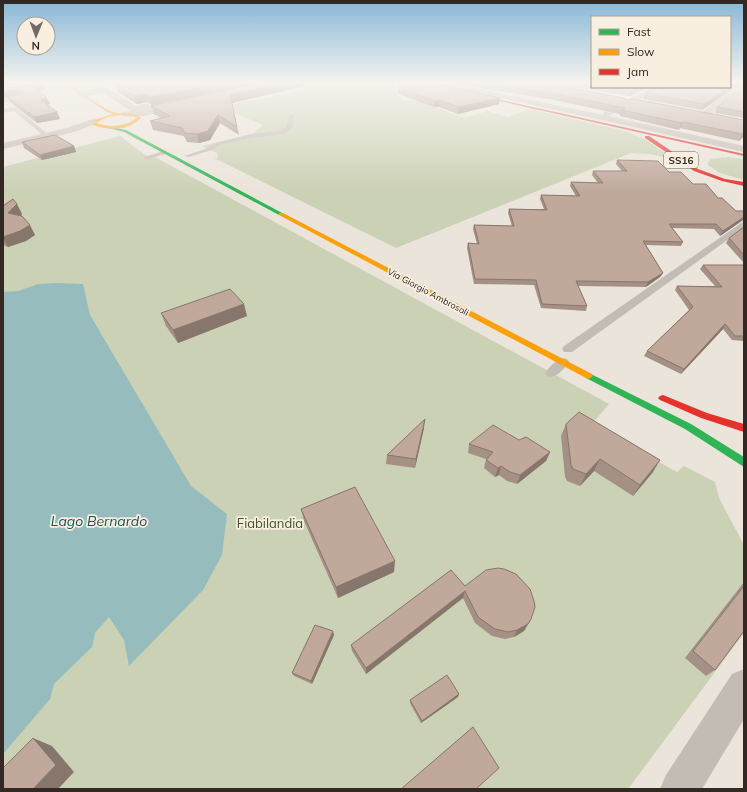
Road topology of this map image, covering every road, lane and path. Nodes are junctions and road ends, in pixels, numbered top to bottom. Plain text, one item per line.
1 (27, 119) edge
2 (101, 119) edge
3 (141, 119) edge
4 (291, 119) edge
5 (600, 119) edge
6 (600, 119) edge
7 (97, 120) junction
8 (605, 120) junction
9 (137, 121) junction
10 (621, 126) junction
11 (107, 127) junction
12 (70, 130) junction
13 (47, 136) junction
14 (4, 152) edge
15 (164, 153) junction
16 (744, 153) edge
17 (187, 156) junction
18 (147, 157) dead end
19 (744, 183) edge
20 (744, 224) edge
21 (336, 232) dead end
22 (568, 349) dead end
23 (563, 362) junction
24 (551, 373) dead end
25 (652, 393) dead end
26 (744, 428) edge
27 (744, 463) edge
28 (744, 686) edge
29 (680, 789) edge

1 - 13 lane
2 - 7 main road
3 - 9 street
4 - 17 lane
5 - 8 main road, SS16
6 - 8 street
7 - 11 main road, Via Giorgio Ambrosoli
7 - 12 street
8 - 10 main road, SS16
8 - 16 street
9 - 11 main road
9 - 17 main road
10 - 16 main road, SS16
10 - 19 main road, SS16
11 - 12 street
11 - 15 main road, Via Giorgio Ambrosoli
12 - 13 street
13 - 14 street
15 - 18 lane
15 - 23 main road, Via Giorgio Ambrosoli
16 - 19 main road, SS16
17 - 21 main road
20 - 22 lane
23 - 24 lane
23 - 27 main road, Via Giorgio Ambrosoli
25 - 26 main road
28 - 29 street

